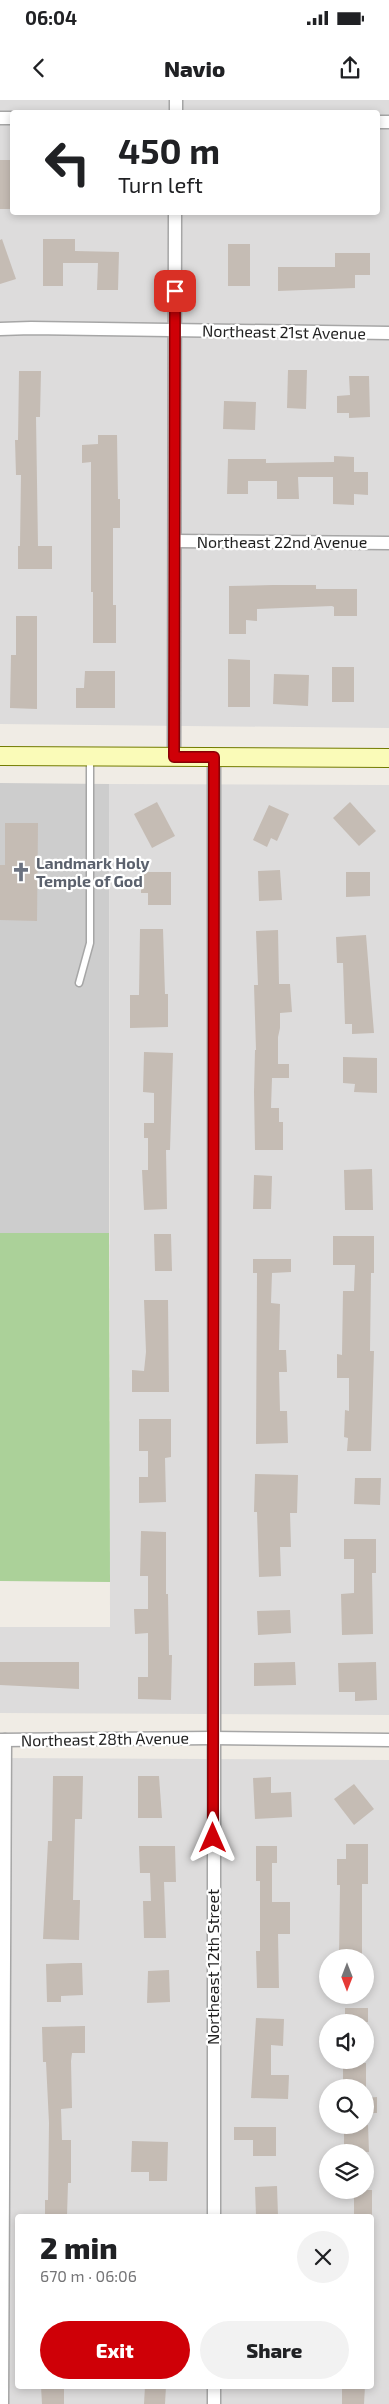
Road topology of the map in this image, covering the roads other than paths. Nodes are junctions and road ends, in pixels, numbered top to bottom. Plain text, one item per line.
1 (175, 215) edge
2 (0, 329) edge
3 (174, 330) junction
4 (389, 333) edge
5 (175, 541) junction
6 (389, 543) edge
7 (0, 756) edge
8 (90, 757) junction
9 (174, 757) junction
10 (214, 757) junction
11 (389, 758) edge
12 (79, 983) dead end
13 (212, 1738) junction
14 (3, 1740) edge
15 (389, 1740) edge
16 (2, 1923) edge
17 (214, 2214) edge
18 (214, 2389) edge
19 (2, 2404) edge
20 (214, 2404) edge

1 - 3 street
2 - 3 street, Northeast 21st Avenue
3 - 4 street, Northeast 21st Avenue
3 - 5 street
5 - 6 street, Northeast 22nd Avenue
5 - 9 street
7 - 8 main road
8 - 9 main road
8 - 12 lane
9 - 10 main road
10 - 11 main road
10 - 13 street, Northeast 12th Street
13 - 14 street, Northeast 28th Avenue
13 - 15 street, Northeast 28th Avenue
13 - 17 street, Northeast 12th Street
14 - 16 street
16 - 19 street
18 - 20 street

